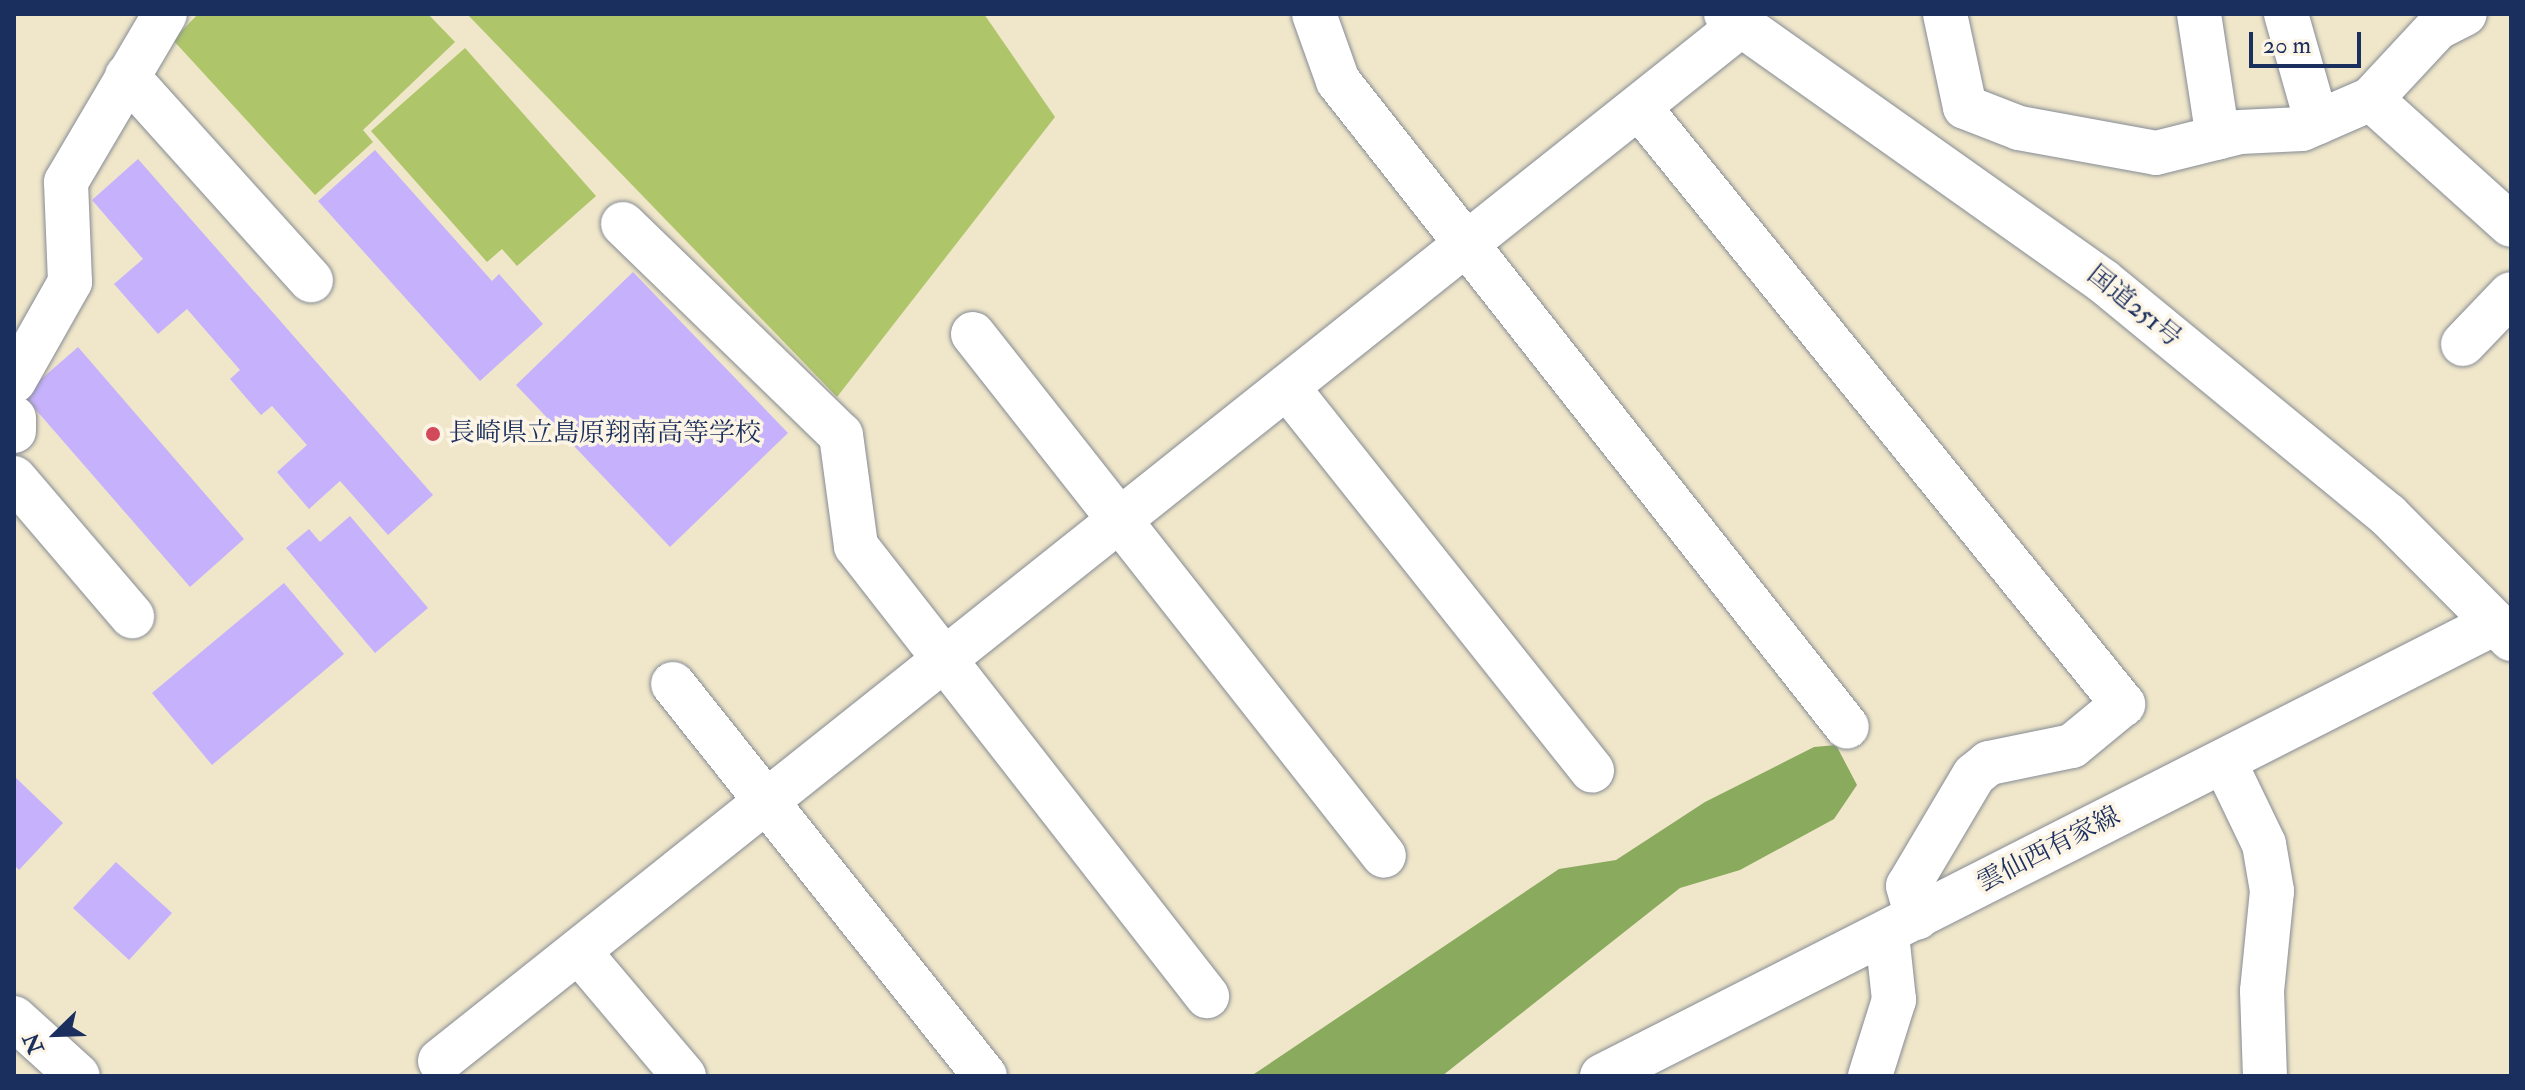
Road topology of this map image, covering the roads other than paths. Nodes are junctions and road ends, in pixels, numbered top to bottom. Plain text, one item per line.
1 (165, 14) edge
2 (1314, 14) edge
3 (1945, 14) edge
4 (2199, 14) edge
5 (2286, 14) edge
6 (1744, 18) edge
7 (2445, 19) edge
8 (127, 76) junction
9 (2371, 99) junction
10 (1639, 107) junction
11 (2317, 123) junction
12 (2218, 138) junction
13 (623, 224) dead end
14 (2511, 225) edge
15 (1467, 244) junction
16 (311, 280) dead end
17 (2511, 294) edge
18 (973, 334) dead end
19 (2463, 344) dead end
20 (14, 381) edge
21 (1287, 387) junction
22 (14, 418) edge
23 (14, 431) edge
24 (14, 478) edge
25 (1119, 520) junction
26 (132, 616) dead end
27 (2506, 625) edge
28 (941, 661) junction
29 (673, 684) dead end
30 (1847, 727) dead end
31 (2224, 761) junction
32 (1592, 771) dead end
33 (767, 802) junction
34 (1384, 856) dead end
35 (1902, 926) junction
36 (580, 953) junction
37 (1207, 996) dead end
38 (14, 1018) edge
39 (440, 1061) dead end
40 (78, 1076) edge
41 (684, 1076) edge
42 (985, 1076) edge
43 (1602, 1076) edge
44 (1870, 1076) edge
45 (2265, 1076) edge

1 - 8 main road
2 - 15 main road
3 - 12 main road
4 - 12 main road
5 - 11 main road
6 - 10 main road
6 - 27 main road, 国道251号
7 - 9 main road
8 - 16 main road
8 - 20 main road
9 - 11 main road
9 - 14 main road
10 - 15 main road
10 - 35 main road
11 - 12 main road
13 - 28 main road
15 - 21 main road
15 - 30 main road
17 - 19 main road
18 - 25 main road
21 - 25 main road
21 - 32 main road
22 - 23 main road
24 - 26 main road
25 - 28 main road
25 - 34 main road
27 - 31 main road, 雲仙西有家線
28 - 33 main road
28 - 37 main road
29 - 33 main road
31 - 35 main road, 雲仙西有家線
31 - 45 main road
33 - 36 main road
33 - 42 main road
35 - 43 main road, 雲仙西有家線
35 - 44 main road
36 - 39 main road
36 - 41 main road
38 - 40 main road

